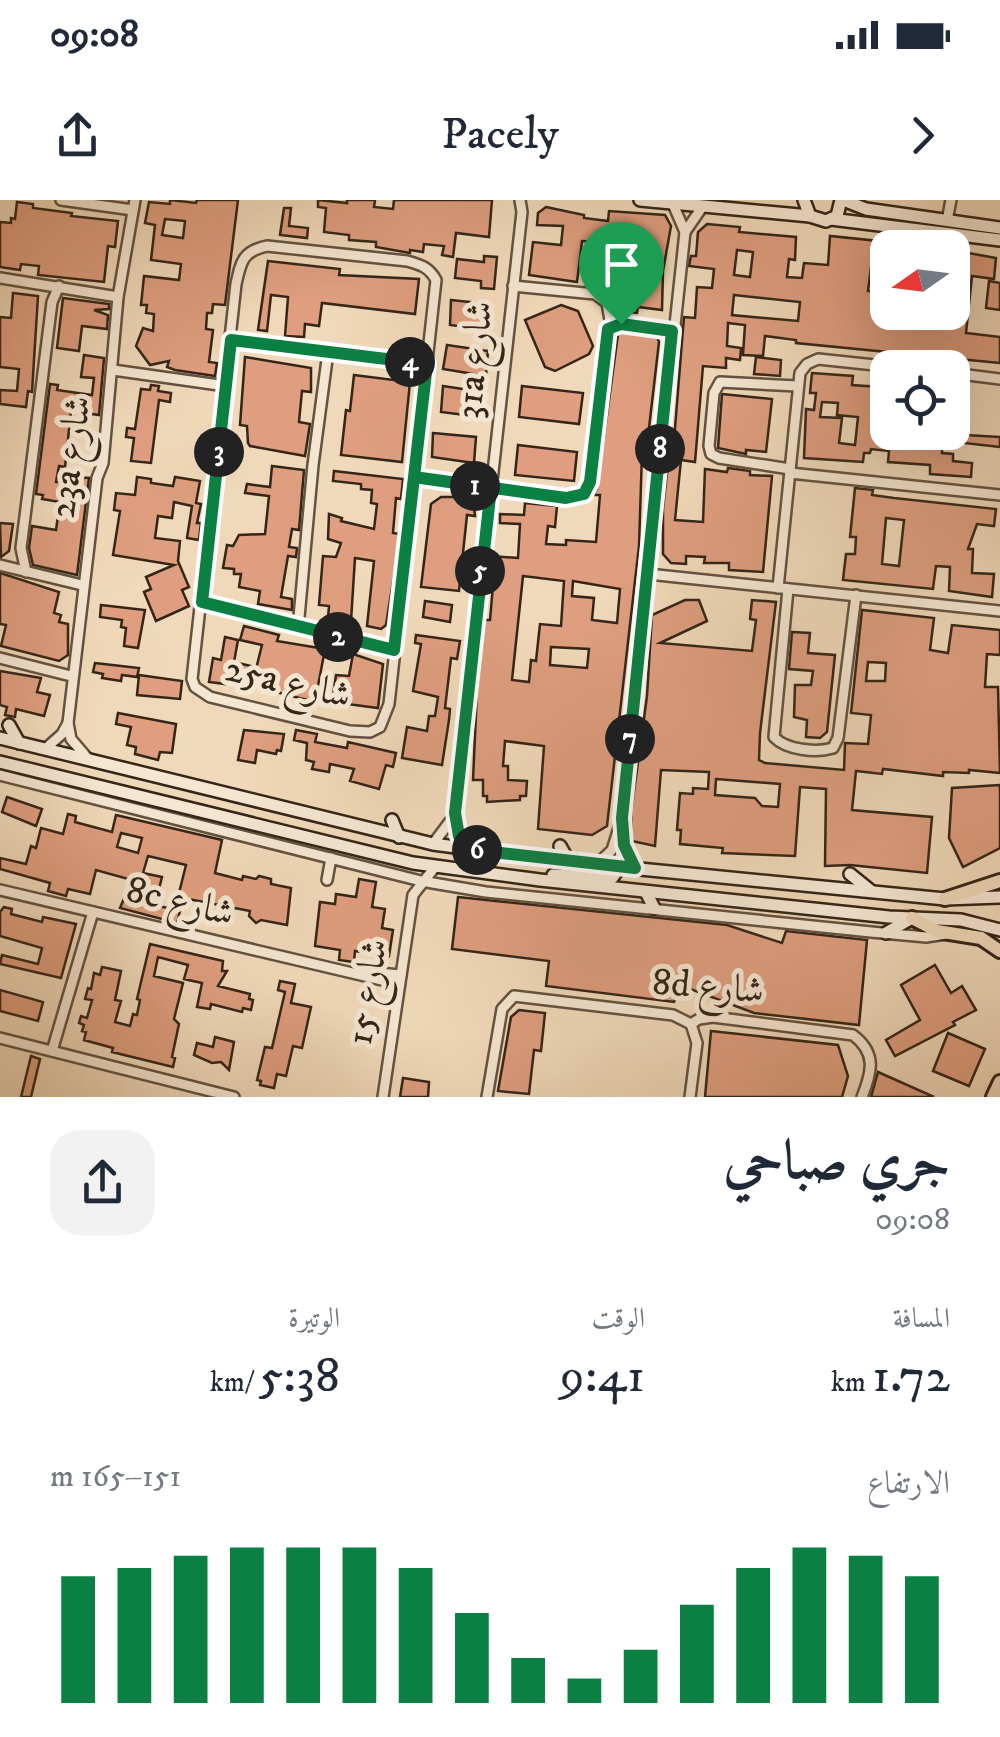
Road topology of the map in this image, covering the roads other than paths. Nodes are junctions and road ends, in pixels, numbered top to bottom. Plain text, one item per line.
1 (61, 200) edge
2 (520, 200) edge
3 (528, 200) edge
4 (640, 200) edge
5 (804, 200) edge
6 (842, 200) edge
7 (951, 200) edge
8 (673, 204) junction
9 (134, 205) edge
10 (702, 206) junction
11 (522, 212) junction
12 (810, 216) junction
13 (831, 220) junction
14 (947, 221) junction
15 (1000, 228) edge
16 (685, 232) junction
17 (1000, 240) edge
18 (0, 278) edge
19 (59, 286) junction
20 (513, 286) junction
21 (118, 297) junction
22 (608, 329) junction
23 (672, 331) junction
24 (231, 340) junction
25 (328, 352) junction
26 (427, 364) junction
27 (870, 365) edge
28 (112, 370) junction
29 (970, 375) edge
30 (1000, 378) edge
31 (226, 386) junction
32 (797, 386) junction
33 (790, 471) junction
34 (414, 477) junction
35 (491, 488) junction
36 (1000, 494) edge
37 (0, 565) edge
38 (26, 572) junction
39 (648, 574) junction
40 (82, 585) junction
41 (783, 588) junction
42 (856, 596) junction
43 (202, 602) junction
44 (1000, 612) edge
45 (298, 628) junction
46 (394, 650) junction
47 (0, 658) edge
48 (71, 676) junction
49 (68, 723) junction
50 (9, 725) dead end
51 (0, 738) edge
52 (20, 743) junction
53 (45, 749) junction
54 (89, 760) junction
55 (0, 762) edge
56 (0, 775) edge
57 (116, 790) junction
58 (126, 806) junction
59 (455, 813) junction
60 (622, 818) junction
61 (392, 820) dead end
62 (398, 836) junction
63 (623, 838) junction
64 (433, 844) junction
65 (560, 846) dead end
66 (466, 849) junction
67 (332, 858) junction
68 (397, 860) junction
69 (568, 862) junction
70 (598, 864) junction
71 (620, 866) junction
72 (435, 867) junction
73 (635, 868) junction
74 (850, 874) dead end
75 (408, 878) junction
76 (328, 880) dead end
77 (540, 880) junction
78 (421, 881) junction
79 (1000, 882) edge
80 (0, 890) edge
81 (871, 891) junction
82 (646, 892) junction
83 (413, 895) junction
84 (1000, 897) edge
85 (945, 899) junction
86 (654, 908) junction
87 (90, 911) junction
88 (912, 918) junction
89 (1000, 930) edge
90 (948, 933) junction
91 (886, 934) junction
92 (1000, 951) edge
93 (400, 980) junction
94 (691, 1024) junction
95 (0, 1038) edge
96 (56, 1052) junction
97 (1000, 1082) edge
98 (185, 1084) junction
99 (488, 1096) edge
100 (178, 1097) edge
101 (186, 1097) edge
102 (234, 1097) edge
103 (382, 1097) edge
104 (690, 1097) edge
105 (862, 1097) edge
106 (994, 1097) edge

1 - 9 street
2 - 11 street, 31a شارع
3 - 11 street, 31a شارع
4 - 8 main road
5 - 12 main road
6 - 13 main road
6 - 14 main road
7 - 14 street
8 - 10 main road
8 - 16 street
9 - 21 street, 23a شارع
10 - 12 main road
10 - 16 street
11 - 20 street, 31a شارع
12 - 13 main road
13 - 17 main road
14 - 15 main road
16 - 23 street
18 - 19 street
19 - 21 street
19 - 38 street
20 - 22 street
20 - 35 street, 31a شارع
21 - 28 street, 23a شارع
22 - 23 street
22 - 35 street
23 - 39 street
24 - 25 street
24 - 26 street, 25a شارع
24 - 31 street, 25a شارع
25 - 26 street
25 - 45 street
26 - 34 street, 25a شارع
27 - 32 street
28 - 31 street
28 - 40 street, 23a شارع
29 - 30 street
31 - 43 street, 25a شارع
32 - 33 street
32 - 33 street
33 - 36 street
33 - 41 street
34 - 35 street
34 - 46 street, 25a شارع
35 - 59 street, 31a شارع
37 - 38 street
38 - 40 street
39 - 41 street
39 - 60 street
40 - 48 street, 23a شارع
41 - 42 street
41 - 42 street
42 - 44 street
43 - 45 street
43 - 46 street, 25a شارع
45 - 46 street
47 - 48 street
48 - 49 street, 23a شارع
49 - 53 street
49 - 54 street
50 - 52 main road
51 - 52 main road
52 - 53 main road
53 - 54 main road
54 - 62 main road
55 - 57 main road
56 - 58 street
57 - 58 main road
57 - 68 main road
58 - 67 street
59 - 64 street, 31a شارع
59 - 66 street, 31a شارع
60 - 63 street
60 - 70 street
61 - 62 main road
62 - 64 main road
63 - 71 main road
63 - 73 street
64 - 66 main road
65 - 69 main road
66 - 69 main road
67 - 75 street
67 - 76 street
68 - 72 main road
68 - 75 street, شارع 15
69 - 70 main road
70 - 71 main road
71 - 73 main road
71 - 77 main road
72 - 77 main road
72 - 78 street, شارع 15
73 - 81 main road
74 - 81 main road
75 - 78 street
75 - 83 street, شارع 15
77 - 82 main road
78 - 83 street, شارع 15
78 - 86 street
79 - 85 main road
80 - 87 street, 8c شارع
81 - 85 main road
82 - 86 main road
82 - 88 main road
83 - 93 street, شارع 15
84 - 85 main road
86 - 91 street
87 - 93 street, 8c شارع
87 - 96 street
88 - 89 main road
88 - 90 main road
88 - 91 main road
90 - 91 street
90 - 92 main road
93 - 103 street, شارع 15
94 - 99 street, 8d شارع
94 - 104 street
94 - 105 street, 8d شارع
95 - 96 street
96 - 98 street
97 - 106 main road
98 - 100 street
98 - 101 street
98 - 102 street

